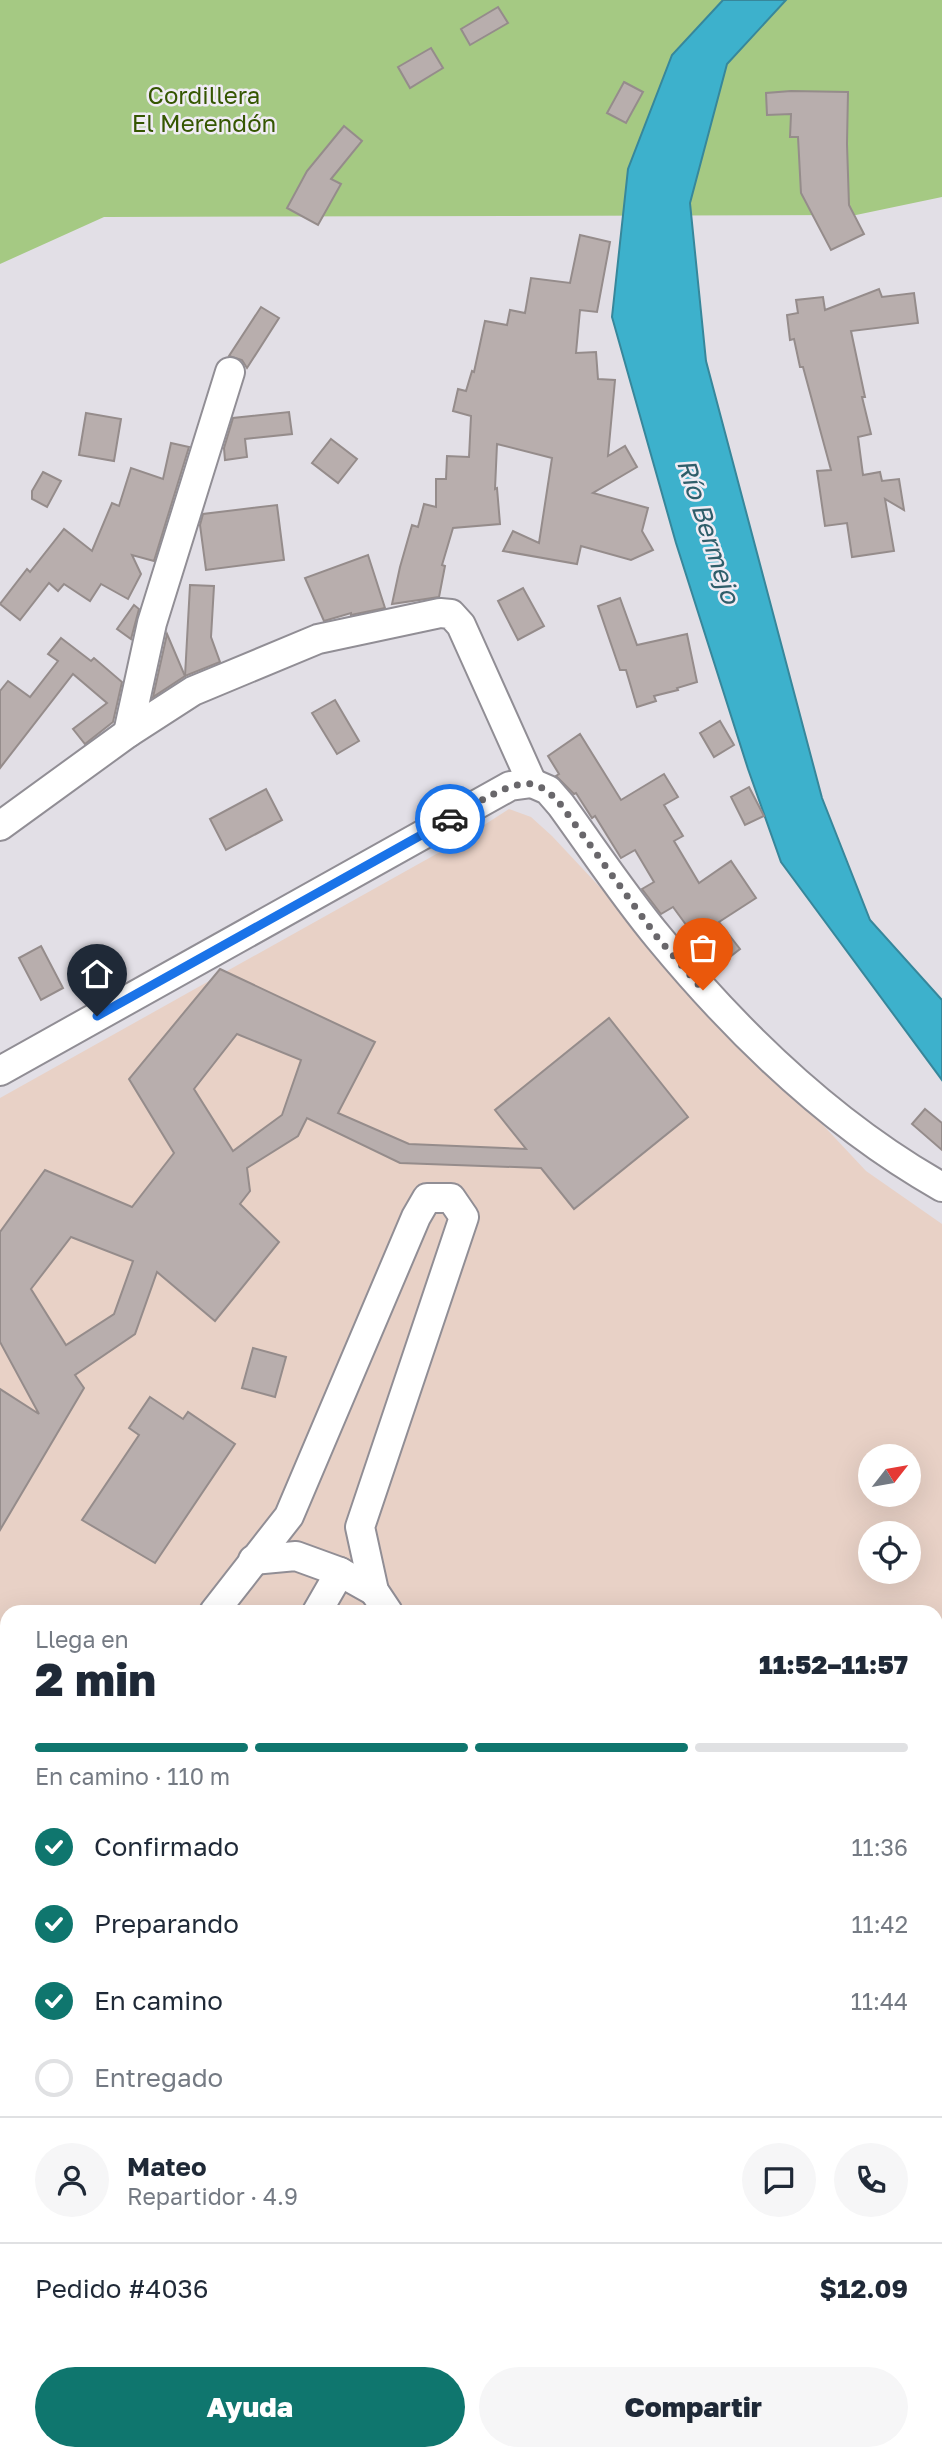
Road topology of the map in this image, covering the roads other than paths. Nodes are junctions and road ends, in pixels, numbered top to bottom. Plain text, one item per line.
1 (230, 372) dead end
2 (128, 733) junction
3 (532, 783) junction
4 (0, 826) edge
5 (0, 1070) edge
6 (942, 1187) edge
7 (253, 1560) junction
8 (340, 1572) junction
9 (381, 1601) edge
10 (219, 1605) edge
11 (321, 1605) edge

1 - 2 street
2 - 3 street
2 - 4 street
3 - 5 street
3 - 6 street
7 - 8 street
7 - 9 street
7 - 10 street
8 - 9 street
8 - 11 street

